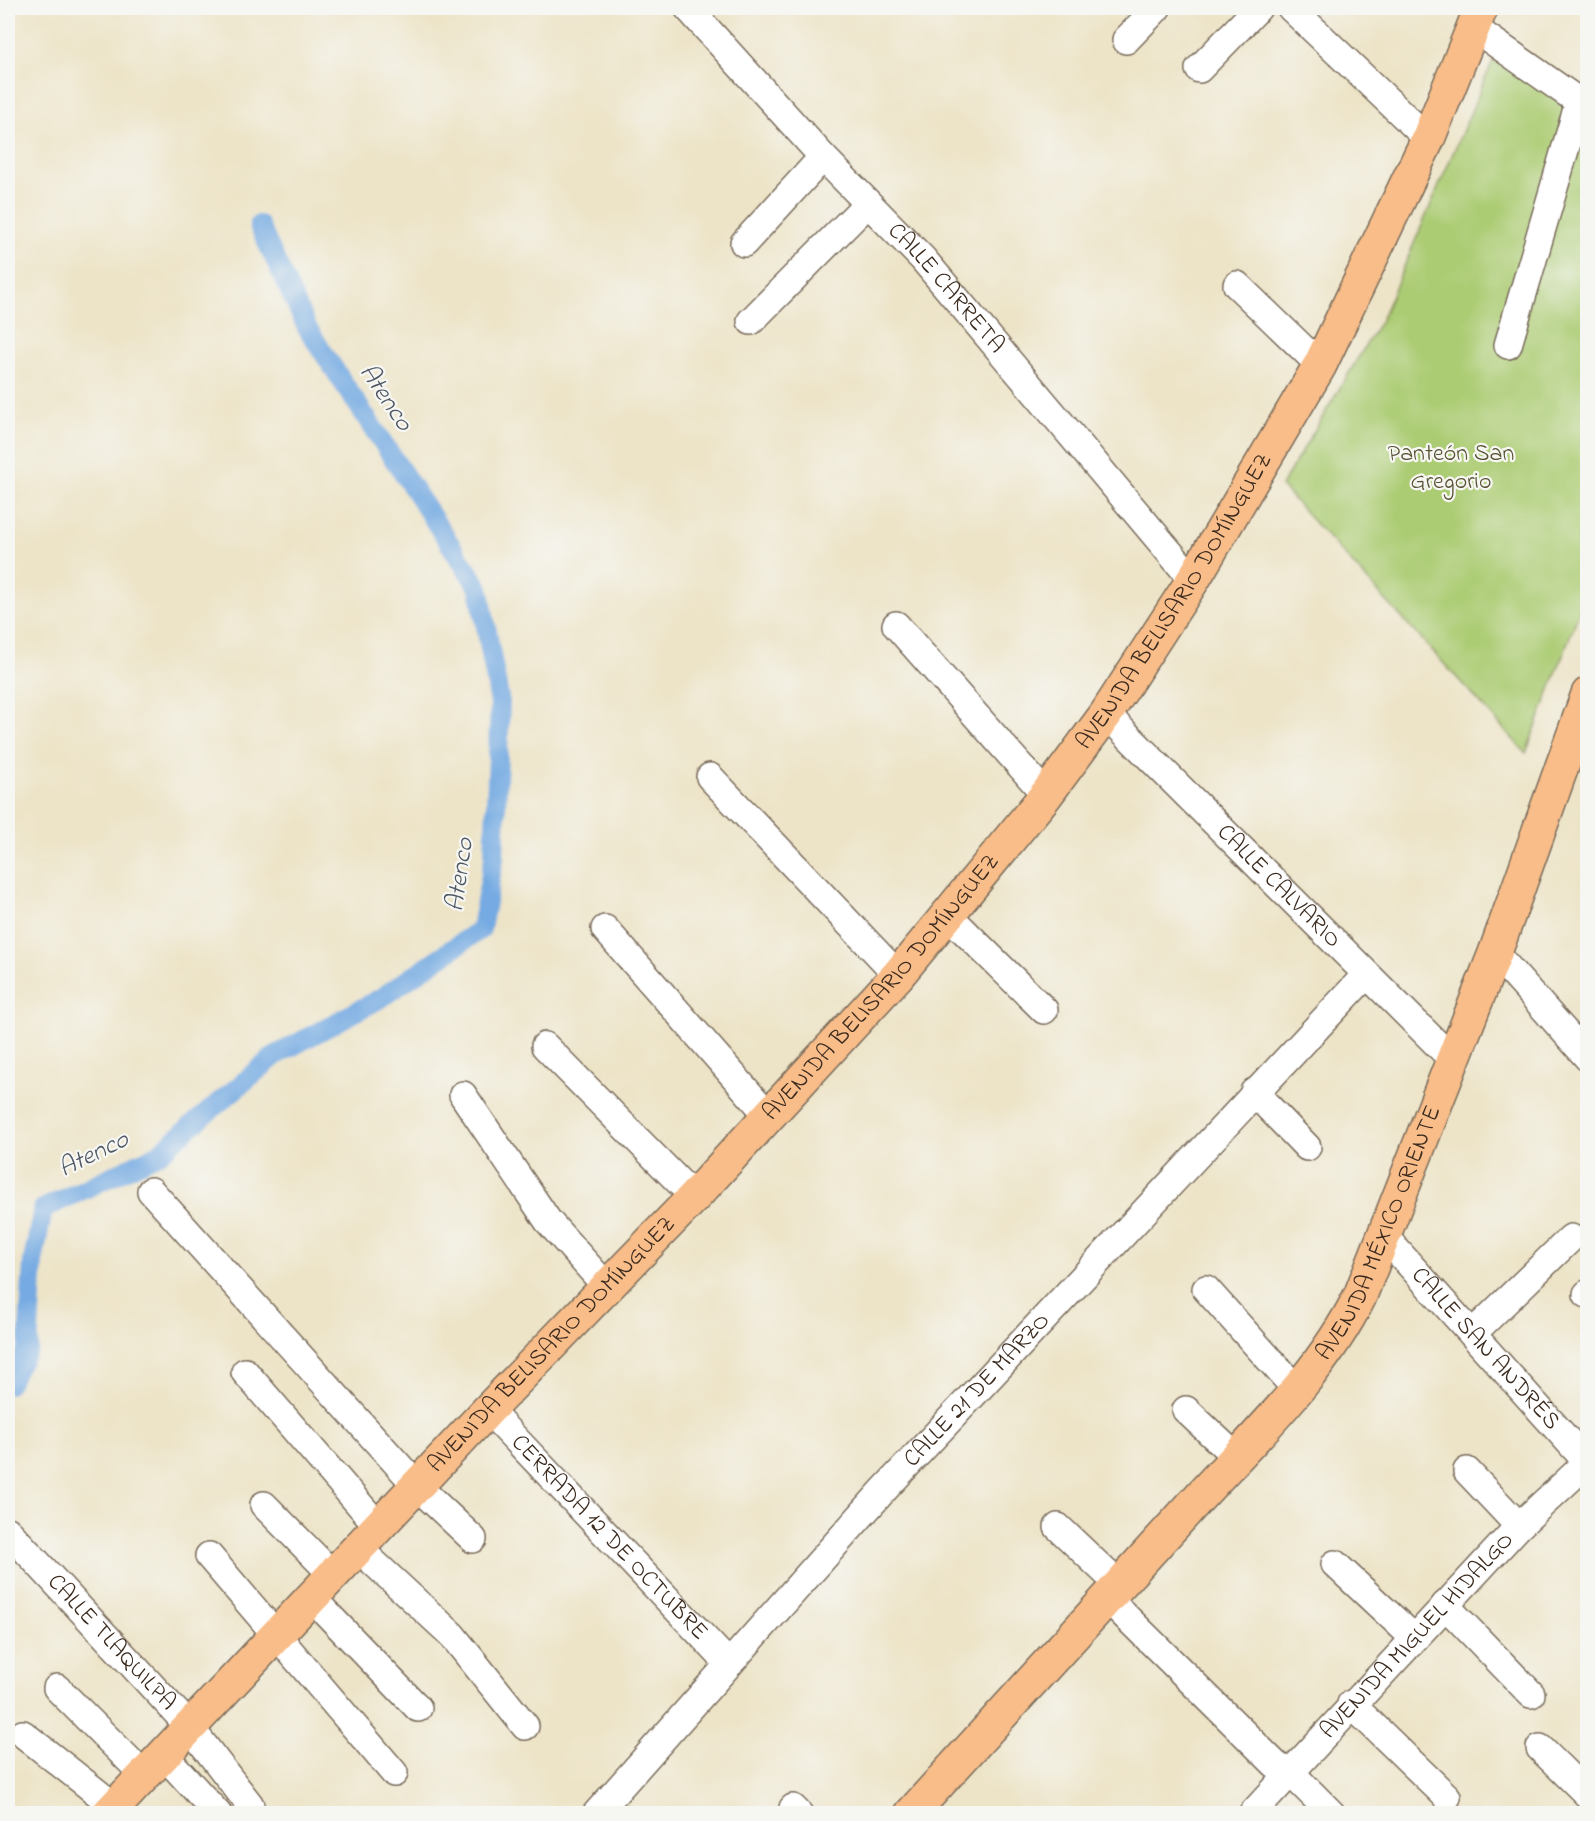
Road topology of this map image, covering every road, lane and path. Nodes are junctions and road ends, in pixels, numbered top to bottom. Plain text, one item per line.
1 (688, 8) edge
2 (1156, 8) edge
3 (1258, 8) edge
4 (1291, 8) edge
5 (1478, 18) edge
6 (1126, 40) dead end
7 (1199, 69) dead end
8 (1583, 105) edge
9 (1428, 139) junction
10 (824, 157) junction
11 (868, 203) junction
12 (744, 243) dead end
13 (1237, 285) dead end
14 (751, 321) dead end
15 (1508, 345) dead end
16 (1320, 365) junction
17 (1193, 580) junction
18 (896, 625) dead end
19 (1587, 694) edge
20 (1106, 714) junction
21 (710, 777) dead end
22 (1046, 795) junction
23 (949, 916) junction
24 (605, 929) dead end
25 (1495, 954) junction
26 (898, 975) junction
27 (1366, 975) junction
28 (1044, 1010) dead end
29 (545, 1046) dead end
30 (1587, 1058) edge
31 (1452, 1059) junction
32 (1254, 1092) junction
33 (462, 1095) dead end
34 (768, 1115) junction
35 (1307, 1147) dead end
36 (151, 1191) dead end
37 (694, 1197) junction
38 (1383, 1234) junction
39 (1570, 1238) dead end
40 (606, 1287) junction
41 (1206, 1289) dead end
42 (1473, 1333) junction
43 (244, 1372) dead end
44 (1296, 1389) junction
45 (488, 1410) junction
46 (1186, 1410) dead end
47 (1236, 1457) junction
48 (1587, 1462) edge
49 (1467, 1471) dead end
50 (417, 1486) junction
51 (264, 1505) dead end
52 (1519, 1526) junction
53 (1058, 1527) dead end
54 (8, 1531) edge
55 (368, 1537) junction
56 (473, 1539) dead end
57 (209, 1556) dead end
58 (1335, 1564) dead end
59 (321, 1586) junction
60 (1114, 1592) junction
61 (1445, 1605) junction
62 (276, 1633) junction
63 (1414, 1638) junction
64 (729, 1664) junction
65 (57, 1688) dead end
66 (1531, 1694) dead end
67 (1351, 1704) junction
68 (418, 1708) dead end
69 (189, 1726) junction
70 (525, 1726) dead end
71 (23, 1734) dead end
72 (1540, 1748) dead end
73 (153, 1764) junction
74 (394, 1773) dead end
75 (1290, 1774) junction
76 (1587, 1795) edge
77 (1447, 1797) dead end
78 (250, 1805) dead end
79 (111, 1810) edge
80 (218, 1814) edge
81 (596, 1814) edge
82 (911, 1814) edge
83 (1252, 1814) edge
84 (1332, 1814) edge

1 - 10 street, CALLE CARRETA
2 - 6 street
3 - 7 street
4 - 9 street
5 - 8 street
5 - 9 main road, AVENIDA BELISARIO DOMÍNGUEZ
8 - 15 street
9 - 16 main road, AVENIDA BELISARIO DOMÍNGUEZ
10 - 11 street, CALLE CARRETA
10 - 12 street
11 - 14 street
11 - 17 street, CALLE CARRETA
13 - 16 street
16 - 17 main road, AVENIDA BELISARIO DOMÍNGUEZ
17 - 20 main road, AVENIDA BELISARIO DOMÍNGUEZ
18 - 22 street
19 - 25 main road, AVENIDA MÉXICO ORIENTE
20 - 22 main road, AVENIDA BELISARIO DOMÍNGUEZ
20 - 27 street, CALLE CALVARIO
21 - 26 street
22 - 23 main road, AVENIDA BELISARIO DOMÍNGUEZ
23 - 26 main road, AVENIDA BELISARIO DOMÍNGUEZ
23 - 28 street
24 - 34 street
25 - 30 street
25 - 31 main road, AVENIDA MÉXICO ORIENTE
26 - 34 main road, AVENIDA BELISARIO DOMÍNGUEZ
27 - 31 street, CALLE CALVARIO
27 - 32 street, CALLE 21 DE MARZO
29 - 37 street
31 - 38 main road, AVENIDA MÉXICO ORIENTE
32 - 35 street
32 - 64 street, CALLE 21 DE MARZO
33 - 40 street
34 - 37 main road, AVENIDA BELISARIO DOMÍNGUEZ
36 - 50 street
37 - 40 main road, AVENIDA BELISARIO DOMÍNGUEZ
38 - 42 street, CALLE SAN ANDRÉS
38 - 44 main road, AVENIDA MÉXICO ORIENTE
39 - 42 street
40 - 45 main road, AVENIDA BELISARIO DOMÍNGUEZ
41 - 44 street
42 - 48 street, CALLE SAN ANDRÉS
43 - 55 street
44 - 47 main road, AVENIDA MÉXICO ORIENTE
45 - 50 main road, AVENIDA BELISARIO DOMÍNGUEZ
45 - 64 street, CERRADA 12 DE OCTUBRE
46 - 47 street
47 - 60 main road, AVENIDA MÉXICO ORIENTE
48 - 52 street, AVENIDA MIGUEL HIDALGO
49 - 52 street
50 - 55 main road, AVENIDA BELISARIO DOMÍNGUEZ
50 - 56 street
51 - 59 street
52 - 61 street, AVENIDA MIGUEL HIDALGO
53 - 60 street
54 - 69 street, CALLE TLAQUILPA
55 - 59 main road, AVENIDA BELISARIO DOMÍNGUEZ
55 - 70 street
57 - 62 street
58 - 63 street
59 - 62 main road, AVENIDA BELISARIO DOMÍNGUEZ
59 - 68 street
60 - 75 street
60 - 82 main road, AVENIDA MÉXICO ORIENTE
61 - 63 street, AVENIDA MIGUEL HIDALGO
61 - 66 street
62 - 69 main road, AVENIDA BELISARIO DOMÍNGUEZ
62 - 74 street
63 - 67 street, AVENIDA MIGUEL HIDALGO
64 - 81 street, CALLE 21 DE MARZO
65 - 73 street
67 - 75 street, AVENIDA MIGUEL HIDALGO
67 - 77 street
69 - 73 main road, AVENIDA BELISARIO DOMÍNGUEZ
69 - 78 street, CALLE TLAQUILPA
71 - 79 street
72 - 76 street
73 - 79 main road, AVENIDA BELISARIO DOMÍNGUEZ
73 - 80 street
75 - 83 street, AVENIDA MIGUEL HIDALGO
75 - 84 street

